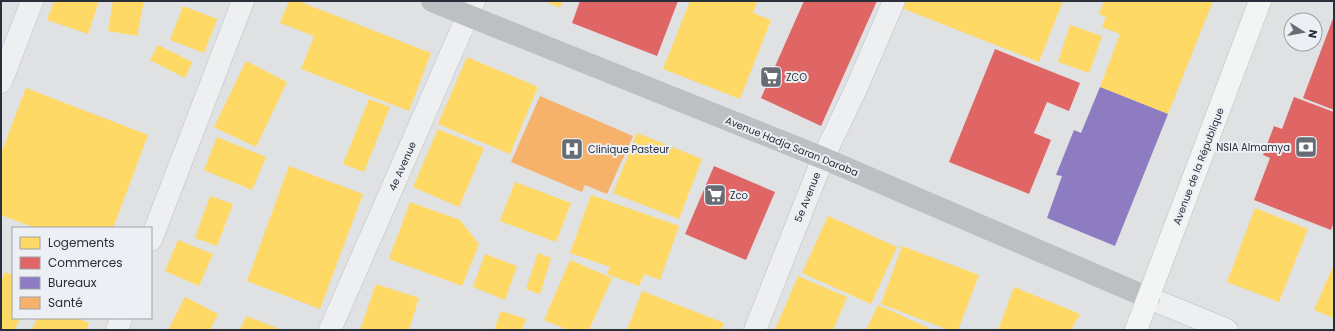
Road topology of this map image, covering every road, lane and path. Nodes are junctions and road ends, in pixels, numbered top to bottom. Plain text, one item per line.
1 (32, 1) edge
2 (242, 1) edge
3 (432, 1) edge
4 (894, 1) edge
5 (1260, 1) edge
6 (471, 8) edge
7 (1, 82) edge
8 (823, 158) junction
9 (152, 237) edge
10 (1149, 298) junction
11 (121, 319) edge
12 (117, 330) edge
13 (330, 330) edge
14 (755, 330) edge
15 (1136, 330) edge
16 (1227, 330) edge

1 - 7 street
2 - 9 street
3 - 6 main road, Avenue Hadja Saran Daraba
4 - 8 street, 5e Avenue
5 - 10 main road, Avenue de la République
6 - 8 main road, Avenue Hadja Saran Daraba
6 - 13 street, 4e Avenue
8 - 10 main road, Avenue Hadja Saran Daraba
8 - 14 street, 5e Avenue
10 - 15 main road, Avenue de la République
10 - 16 street
11 - 12 street

